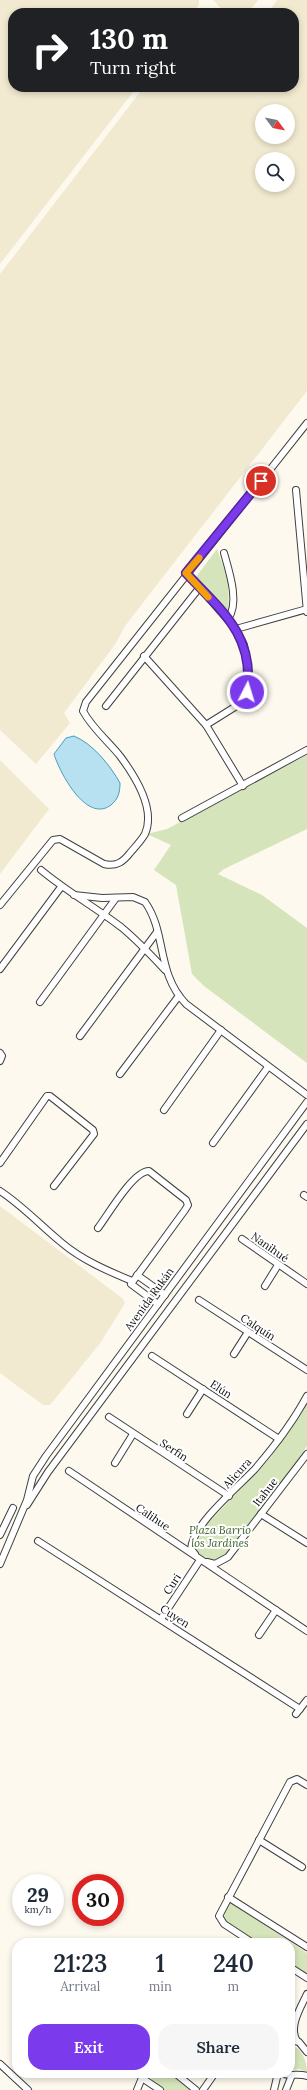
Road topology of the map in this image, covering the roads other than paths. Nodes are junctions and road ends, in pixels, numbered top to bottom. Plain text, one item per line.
1 (307, 423) edge
2 (296, 490) dead end
3 (224, 553) dead end
4 (186, 573) junction
5 (200, 587) junction
6 (307, 611) edge
7 (228, 619) junction
8 (236, 629) junction
9 (144, 656) junction
10 (106, 706) dead end
11 (206, 725) junction
12 (307, 750) edge
13 (243, 786) junction
14 (182, 818) dead end
15 (41, 870) dead end
16 (61, 887) junction
17 (74, 895) junction
18 (116, 898) junction
19 (0, 905) edge
20 (104, 915) junction
21 (157, 932) junction
22 (145, 948) junction
23 (0, 969) edge
24 (166, 971) junction
25 (178, 996) junction
26 (40, 1002) dead end
27 (221, 1030) junction
28 (80, 1036) dead end
29 (0, 1054) edge
30 (0, 1062) edge
31 (268, 1067) junction
32 (120, 1074) dead end
33 (307, 1095) edge
34 (307, 1102) edge
35 (164, 1110) dead end
36 (307, 1124) edge
37 (213, 1143) dead end
38 (0, 1163) edge
39 (54, 1186) dead end
40 (0, 1191) edge
41 (219, 1221) junction
42 (98, 1228) dead end
43 (229, 1229) junction
44 (242, 1239) dead end
45 (278, 1265) junction
46 (137, 1275) junction
47 (132, 1283) junction
48 (307, 1284) edge
49 (265, 1286) dead end
50 (165, 1295) junction
51 (199, 1300) dead end
52 (158, 1304) junction
53 (248, 1332) junction
54 (129, 1344) junction
55 (139, 1351) junction
56 (234, 1354) dead end
57 (152, 1356) dead end
58 (307, 1370) edge
59 (203, 1389) junction
60 (307, 1396) edge
61 (187, 1414) dead end
62 (109, 1417) dead end
63 (133, 1434) junction
64 (279, 1439) junction
65 (307, 1455) edge
66 (114, 1463) dead end
67 (69, 1471) dead end
68 (229, 1496) junction
69 (14, 1508) dead end
70 (261, 1514) junction
71 (20, 1515) junction
72 (0, 1535) edge
73 (38, 1541) dead end
74 (307, 1542) edge
75 (200, 1560) junction
76 (0, 1564) edge
77 (276, 1610) junction
78 (161, 1619) junction
79 (307, 1631) edge
80 (259, 1635) dead end
81 (307, 1700) edge
82 (307, 1785) edge
83 (259, 1840) junction
84 (302, 1867) dead end
85 (228, 1897) junction
86 (245, 1938) edge
87 (293, 1938) edge
88 (295, 1939) edge
89 (307, 1947) edge
90 (295, 1970) edge
91 (307, 1978) edge
92 (307, 1994) edge
93 (297, 2014) junction
94 (295, 2016) edge
95 (295, 2023) edge
96 (295, 2041) edge
97 (307, 2052) edge
98 (0, 2064) edge
99 (12, 2075) edge
100 (295, 2075) edge
101 (307, 2076) edge
102 (15, 2078) edge
103 (142, 2078) edge
104 (145, 2078) edge
105 (181, 2078) edge
106 (211, 2078) edge
107 (277, 2078) edge
108 (291, 2078) edge
109 (28, 2090) edge
110 (138, 2090) edge
111 (160, 2090) edge
112 (196, 2090) edge
113 (203, 2090) edge
114 (274, 2090) edge
115 (286, 2090) edge

1 - 4 street
2 - 6 street
3 - 7 street
4 - 5 street
4 - 19 street
5 - 7 street
5 - 9 street
6 - 8 street
7 - 8 street
8 - 11 street
9 - 10 street
9 - 11 street
11 - 13 street
12 - 13 street
13 - 14 street
15 - 16 street
16 - 17 street
16 - 23 street
17 - 18 street
17 - 20 street
18 - 20 street
18 - 21 street
20 - 22 street
20 - 26 street
21 - 22 street
21 - 24 street
22 - 24 street
22 - 28 street
24 - 25 street
25 - 27 street
25 - 32 street
27 - 31 street
27 - 35 street
29 - 30 street
31 - 33 street
31 - 37 street
34 - 41 street, Avenida Rukán
36 - 43 street, Avenida Rukán
38 - 39 street
40 - 47 street
41 - 43 street
41 - 50 street, Avenida Rukán
42 - 46 street
43 - 55 street, Avenida Rukán
44 - 45 street, Nanihué
45 - 48 street, Nanihué
45 - 49 street
46 - 47 street
46 - 50 street
47 - 52 street
50 - 52 street, Avenida Rukán
51 - 53 street, Calquín
52 - 54 street, Avenida Rukán
53 - 56 street
53 - 58 street, Calquín
54 - 55 street
54 - 71 street, Avenida Rukán
55 - 71 street, Avenida Rukán
57 - 59 street, Elún
59 - 61 street
59 - 64 street, Elún
60 - 64 street, Alicura
62 - 63 street, Serfin
63 - 66 street
63 - 68 street, Serfin
64 - 68 street, Alicura
65 - 70 street, Itahue
67 - 75 street, Calihue
68 - 75 street, Alicura
69 - 72 street
70 - 74 street
70 - 75 street, Itahue
71 - 76 street, Avenida Rukán
73 - 78 street, Cuyen
75 - 77 street, Calihue
75 - 78 street, Curi
77 - 79 street, Calihue
77 - 80 street
78 - 81 street, Cuyen
82 - 83 street
83 - 84 street
83 - 85 street
85 - 86 street
85 - 87 street
88 - 89 street
90 - 91 street
92 - 93 street
93 - 94 street
93 - 95 street
96 - 97 street
98 - 99 street
100 - 101 street
102 - 109 street
103 - 110 street
104 - 111 street
105 - 112 street
106 - 113 street
107 - 114 street
108 - 115 street

